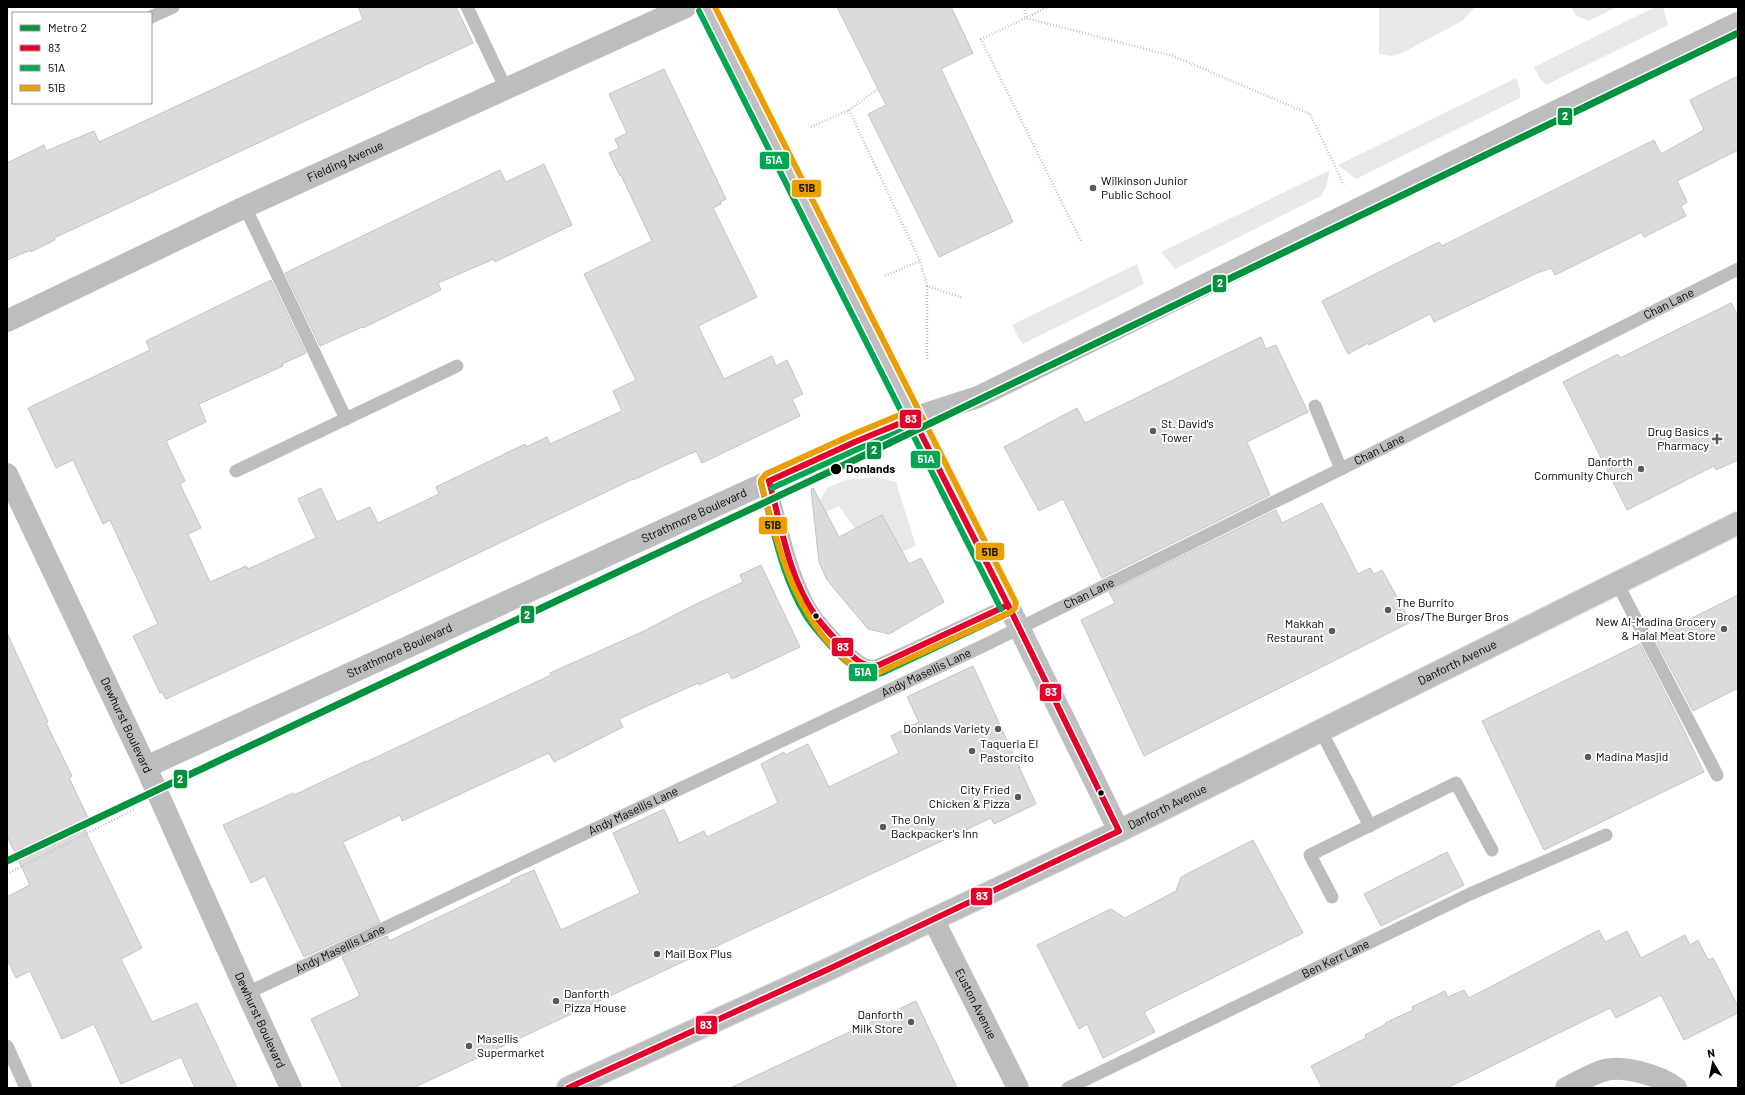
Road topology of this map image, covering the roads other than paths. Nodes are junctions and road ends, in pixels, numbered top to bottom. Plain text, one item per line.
1 (172, 7) edge
2 (467, 7) edge
3 (686, 7) edge
4 (706, 7) edge
5 (152, 17) edge
6 (1738, 23) edge
7 (506, 89) junction
8 (245, 207) junction
9 (1738, 269) edge
10 (7, 321) edge
11 (457, 366) dead end
12 (1315, 406) dead end
13 (913, 418) junction
14 (346, 419) junction
15 (1341, 469) junction
16 (236, 471) dead end
17 (7, 474) edge
18 (769, 481) junction
19 (1738, 523) edge
20 (1617, 583) junction
21 (1008, 604) junction
22 (1018, 627) junction
23 (1321, 731) junction
24 (146, 767) junction
25 (1717, 775) dead end
26 (1370, 826) junction
27 (1119, 831) junction
28 (1606, 835) dead end
29 (1492, 850) dead end
30 (1332, 897) dead end
31 (933, 919) junction
32 (247, 993) junction
33 (7, 1046) edge
34 (26, 1088) edge
35 (292, 1088) edge
36 (568, 1088) edge
37 (1018, 1088) edge
38 (1068, 1088) edge
39 (1566, 1088) edge
40 (1676, 1088) edge

1 - 5 lane
2 - 7 lane
3 - 7 street, Fielding Avenue
4 - 13 street
6 - 13 street, Strathmore Boulevard
7 - 8 street, Fielding Avenue
8 - 10 street, Fielding Avenue
8 - 14 lane
9 - 15 lane, Chan Lane
11 - 14 lane
12 - 15 lane
13 - 18 street, Strathmore Boulevard
13 - 21 street
14 - 16 lane
15 - 22 lane, Chan Lane
17 - 24 street, Dewhurst Boulevard
18 - 21 lane
18 - 24 street, Strathmore Boulevard
19 - 20 street, Danforth Avenue
20 - 23 street, Danforth Avenue
20 - 25 lane
21 - 22 street
22 - 27 street
22 - 32 lane, Andy Masellis Lane
23 - 26 lane
23 - 27 street, Danforth Avenue
24 - 32 street, Dewhurst Boulevard
26 - 29 lane
26 - 30 lane
27 - 31 street, Danforth Avenue
28 - 38 lane, Ben Kerr Lane
31 - 36 street, Danforth Avenue
31 - 37 street, Euston Avenue
32 - 35 street, Dewhurst Boulevard
33 - 34 lane
39 - 40 street

